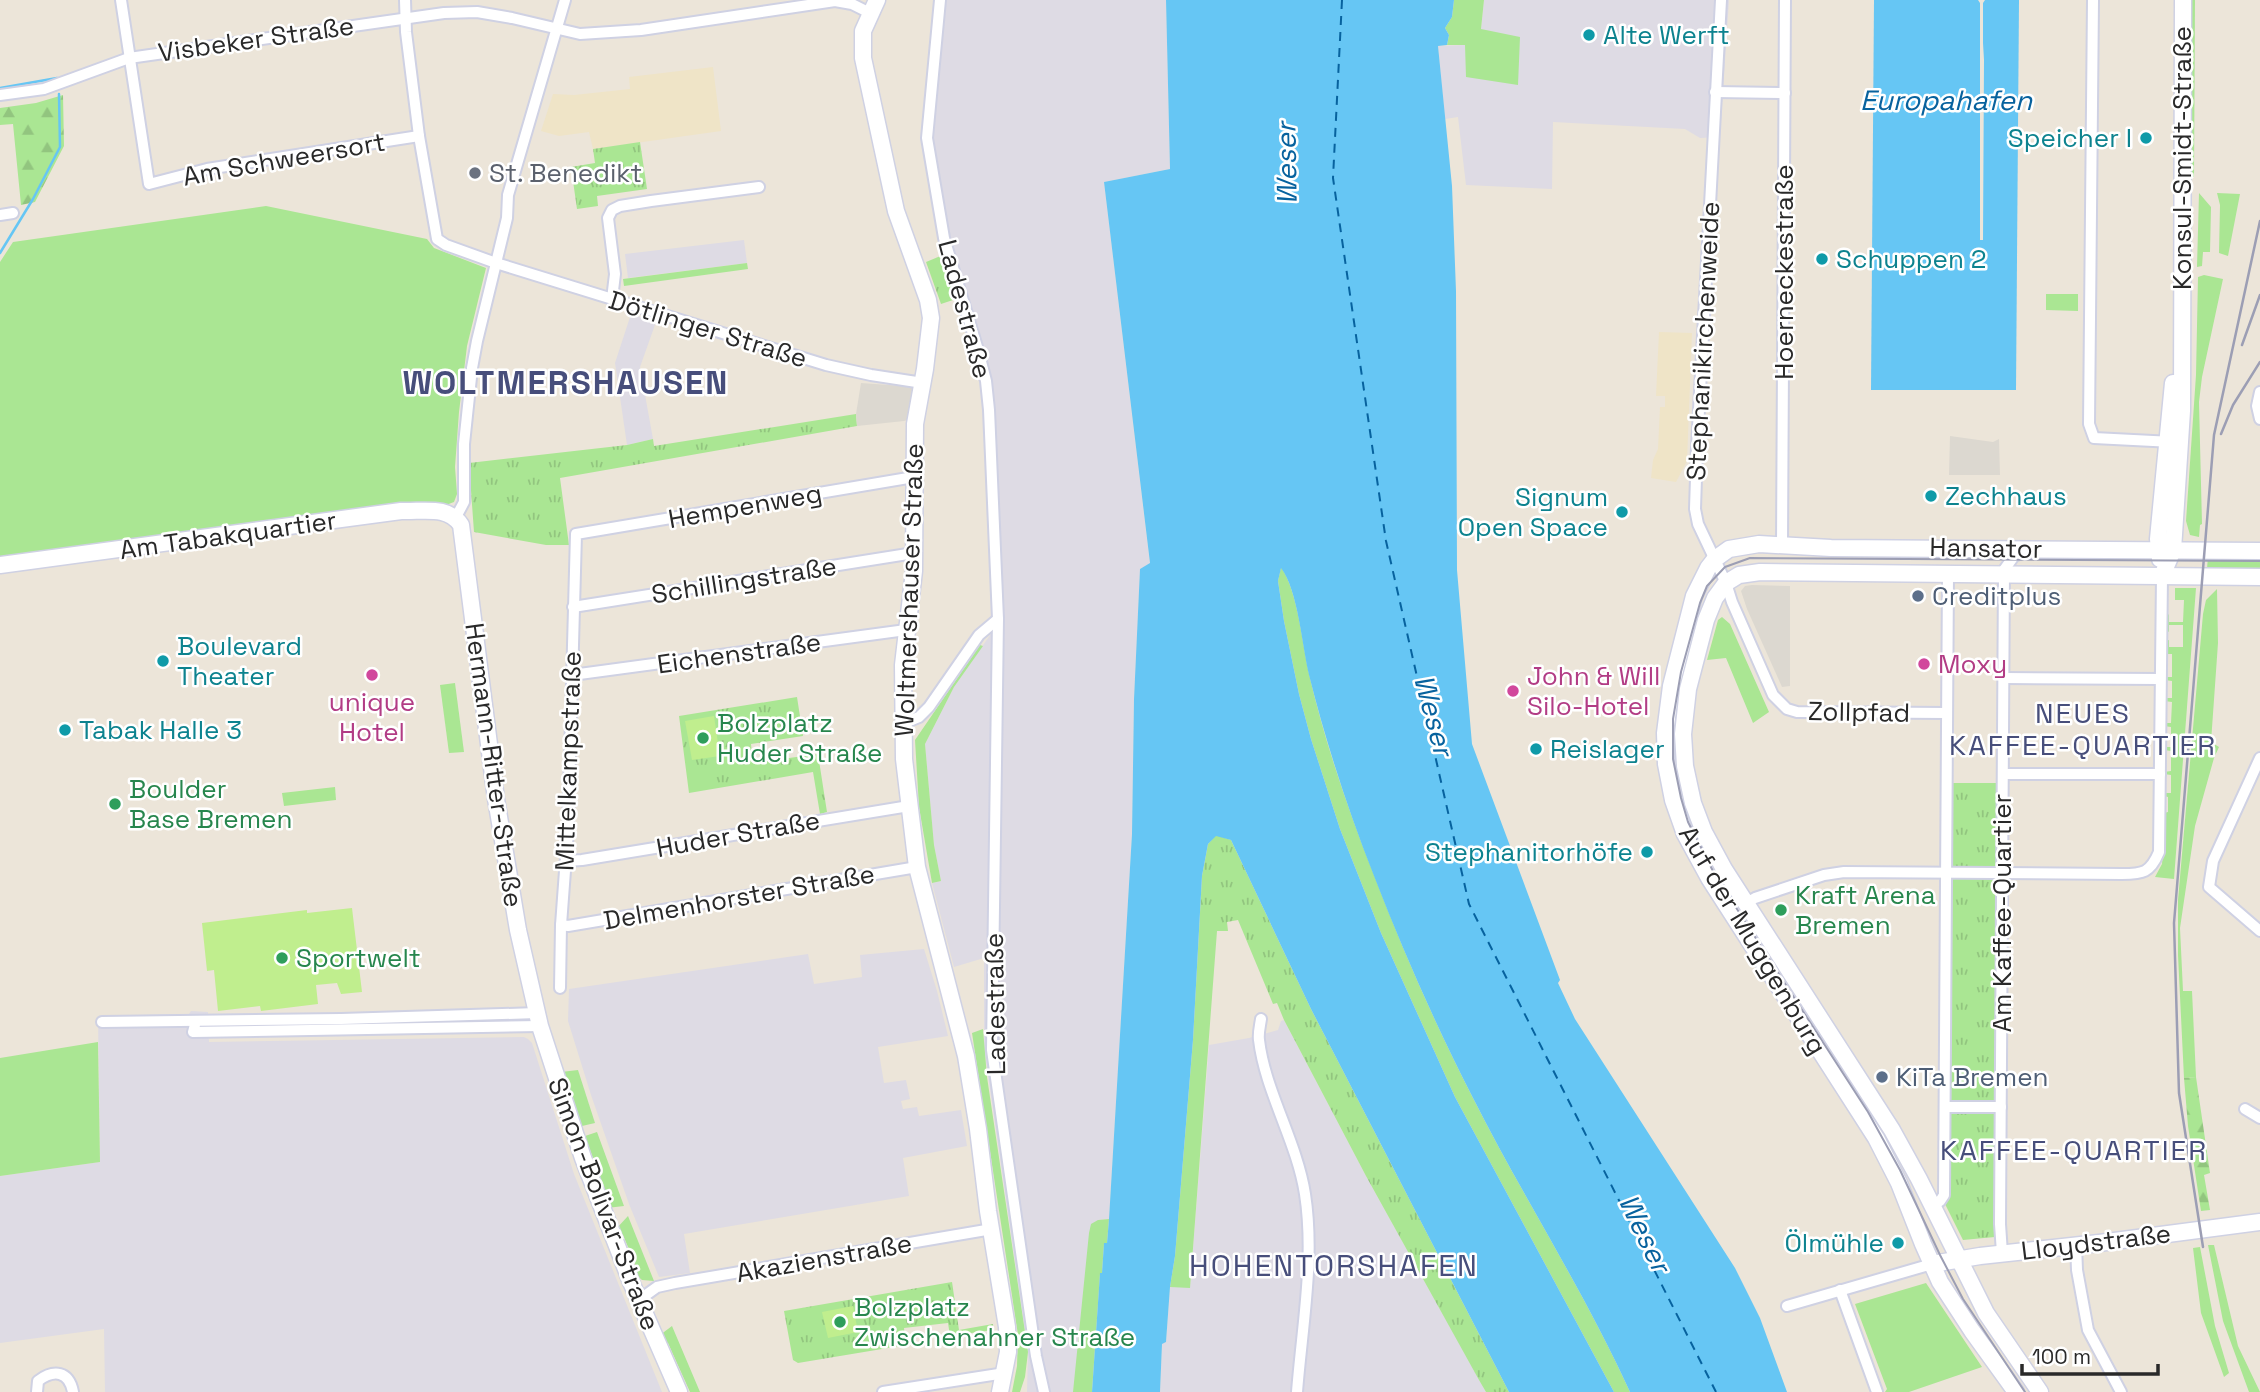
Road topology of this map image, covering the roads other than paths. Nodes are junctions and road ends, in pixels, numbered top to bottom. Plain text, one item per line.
1 (121, 0) edge
2 (405, 0) edge
3 (565, 0) edge
4 (940, 0) edge
5 (1721, 0) edge
6 (1786, 0) edge
7 (2093, 0) edge
8 (2183, 0) edge
9 (873, 6) edge
10 (406, 17) junction
11 (558, 27) junction
12 (129, 58) junction
13 (1715, 92) junction
14 (1785, 93) junction
15 (0, 95) edge
16 (419, 136) junction
17 (759, 187) dead end
18 (13, 213) dead end
19 (0, 215) edge
20 (496, 262) junction
21 (612, 299) junction
22 (923, 383) junction
23 (2260, 392) edge
24 (2260, 419) edge
25 (2173, 442) junction
26 (915, 477) junction
27 (456, 517) junction
28 (576, 534) joint
29 (1782, 544) junction
30 (2034, 549) junction
31 (2165, 550) junction
32 (2260, 551) edge
33 (914, 553) junction
34 (1715, 559) junction
35 (0, 565) edge
36 (1948, 574) junction
37 (2004, 575) junction
38 (2162, 576) junction
39 (2260, 577) edge
40 (1726, 583) junction
41 (573, 607) junction
42 (998, 619) junction
43 (906, 630) junction
44 (572, 675) junction
45 (2004, 678) junction
46 (2160, 679) junction
47 (1947, 713) junction
48 (904, 723) junction
49 (2260, 758) edge
50 (2003, 774) junction
51 (2160, 774) junction
52 (909, 806) junction
53 (566, 861) junction
54 (917, 867) junction
55 (1946, 874) junction
56 (2002, 874) junction
57 (1746, 903) junction
58 (561, 925) junction
59 (2260, 931) edge
60 (559, 988) dead end
61 (539, 1019) junction
62 (1261, 1019) dead end
63 (102, 1022) dead end
64 (1945, 1107) junction
65 (2001, 1107) junction
66 (2245, 1109) dead end
67 (2260, 1118) edge
68 (1930, 1200) junction
69 (2260, 1222) edge
70 (992, 1229) junction
71 (2076, 1245) junction
72 (2002, 1253) junction
73 (1959, 1259) junction
74 (1932, 1264) junction
75 (631, 1282) junction
76 (657, 1287) junction
77 (1840, 1290) junction
78 (639, 1300) junction
79 (1787, 1306) dead end
80 (1005, 1373) junction
81 (1040, 1390) edge
82 (37, 1392) edge
83 (73, 1392) edge
84 (679, 1392) edge
85 (883, 1392) edge
86 (1000, 1392) edge
87 (1297, 1392) edge
88 (1877, 1392) edge
89 (2017, 1392) edge
90 (2040, 1392) edge
91 (2121, 1392) edge

1 - 12 street
2 - 10 street
3 - 11 street
4 - 42 street, Ladestraße
5 - 13 street, Stephanikirchenweide
6 - 14 street, Hoerneckestraße
7 - 25 street
8 - 25 street, Konsul-Smidt-Straße
9 - 11 street, Visbeker Straße
9 - 22 street, Woltmershauser Straße
10 - 11 street, Visbeker Straße
10 - 12 street, Visbeker Straße
10 - 16 street
11 - 20 street
12 - 15 street, Visbeker Straße
12 - 16 street, Am Schweersort
13 - 14 street
13 - 34 street, Stephanikirchenweide
14 - 29 street, Hoerneckestraße
16 - 20 street, Dötlinger Straße
17 - 21 street
18 - 19 street
20 - 21 street, Dötlinger Straße
20 - 27 street
21 - 22 street, Dötlinger Straße
22 - 26 street, Woltmershauser Straße
23 - 24 street
25 - 31 street, Konsul-Smidt-Straße
26 - 28 street, Hempenweg
26 - 33 street, Woltmershauser Straße
27 - 35 street, Am Tabakquartier
27 - 61 street, Hermann-Ritter-Straße
28 - 41 street, Mittelkampstraße
29 - 30 street, Hansator
29 - 34 street, Hansator
30 - 31 street, Hansator
30 - 37 street
31 - 32 street, Hansator
31 - 38 street, Konsul-Smidt-Straße
33 - 41 street, Schillingstraße
33 - 43 street, Woltmershauser Straße
34 - 40 street, Stephanikirchenweide
34 - 74 street, Auf der Muggenburg
36 - 37 street, Hansator
36 - 40 street, Hansator
36 - 47 street
37 - 38 street, Hansator
37 - 45 street, Am Kaffee-Quartier
38 - 39 street, Hansator
38 - 46 street
40 - 47 street, Zollpfad
40 - 57 street, Auf der Muggenburg
41 - 44 street, Mittelkampstraße
42 - 48 street
42 - 81 street, Ladestraße
43 - 44 street, Eichenstraße
43 - 48 street, Woltmershauser Straße
44 - 53 street, Mittelkampstraße
45 - 46 street
45 - 50 street, Am Kaffee-Quartier
46 - 51 street
47 - 55 street
48 - 52 street, Woltmershauser Straße
49 - 59 street
50 - 51 street
50 - 56 street, Am Kaffee-Quartier
51 - 56 street
52 - 53 street, Huder Straße
52 - 54 street, Woltmershauser Straße
53 - 58 street, Mittelkampstraße
54 - 58 street, Delmenhorster Straße
54 - 70 street, Woltmershauser Straße
55 - 56 street
55 - 57 street
55 - 64 street
56 - 65 street, Am Kaffee-Quartier
57 - 68 street, Auf der Muggenburg
58 - 60 street, Mittelkampstraße
61 - 63 street
61 - 75 street, Simon-Bolivar-Straße
62 - 87 street
64 - 65 street
64 - 68 street
65 - 72 street, Am Kaffee-Quartier
66 - 67 street
68 - 73 street, Auf der Muggenburg
69 - 71 street, Lloydstraße
70 - 76 street, Akazienstraße
70 - 80 street, Woltmershauser Straße
71 - 72 street, Lloydstraße
71 - 91 street
72 - 73 street, Lloydstraße
73 - 74 street, Lloydstraße
73 - 90 street, Auf der Muggenburg
74 - 77 street
74 - 89 street, Auf der Muggenburg
75 - 76 street, Akazienstraße
75 - 78 street, Simon-Bolivar-Straße
76 - 78 street, Akazienstraße
77 - 79 street
77 - 88 street
78 - 84 street, Simon-Bolivar-Straße
80 - 85 street
80 - 86 street, Woltmershauser Straße
82 - 83 street

